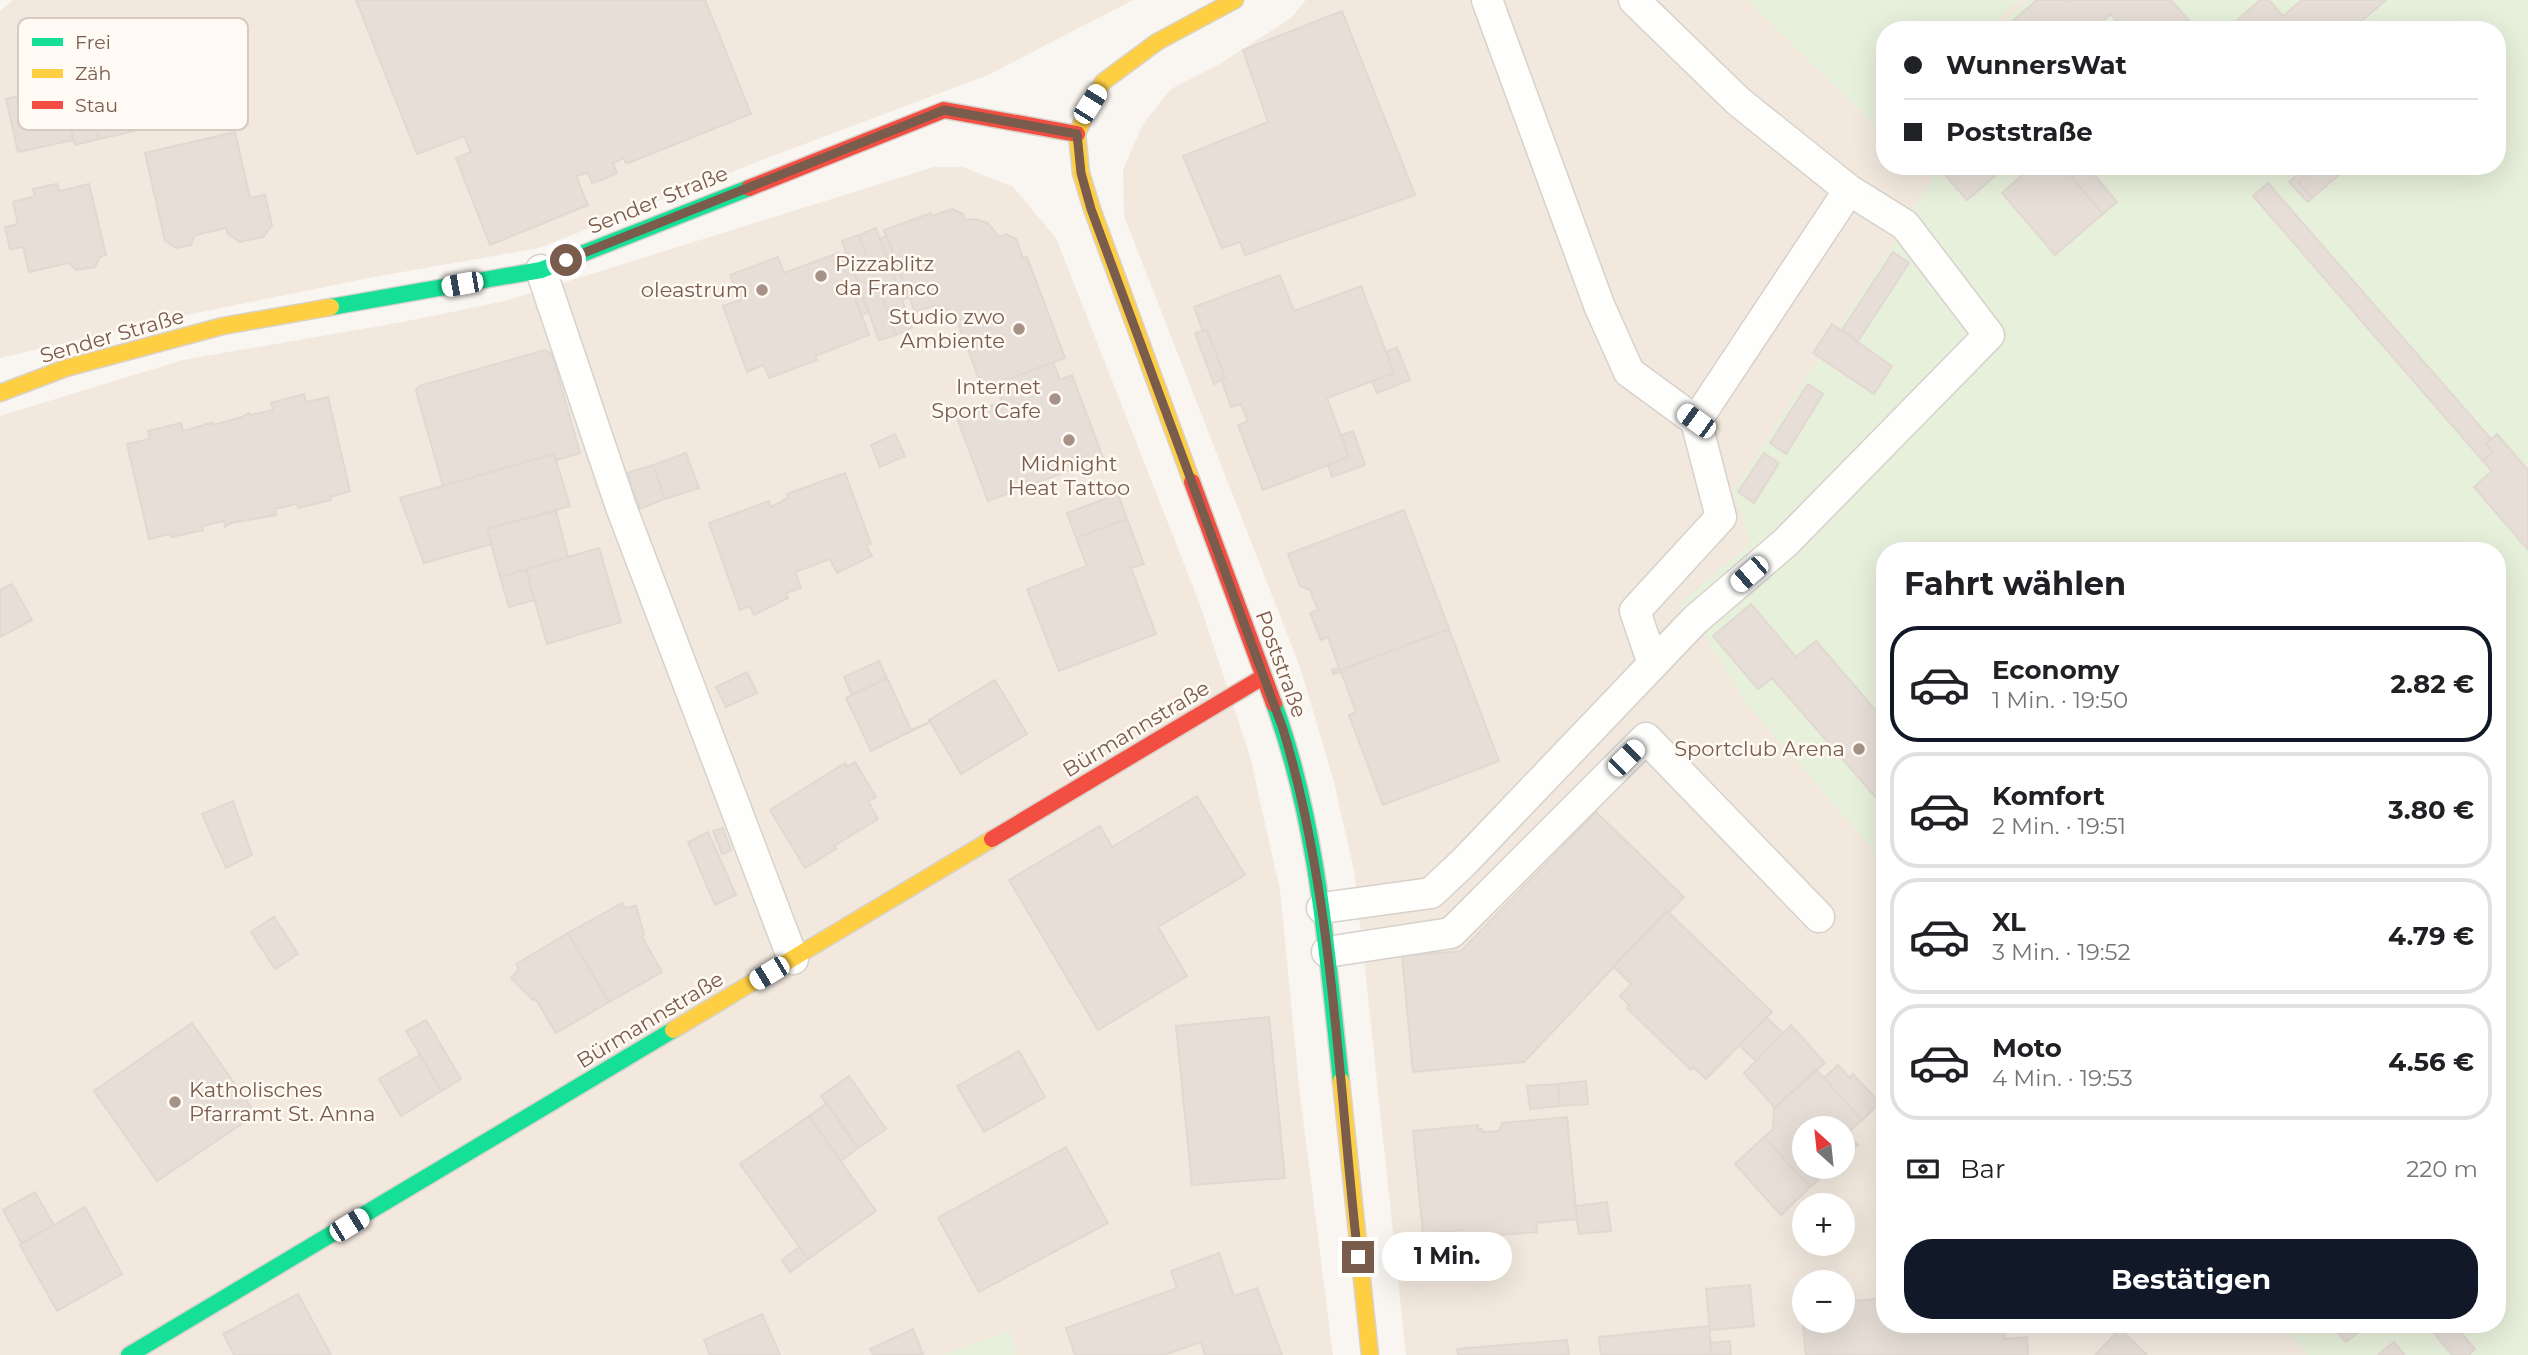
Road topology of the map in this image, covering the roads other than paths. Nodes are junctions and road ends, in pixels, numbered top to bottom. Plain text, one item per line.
1 (1235, 0) edge
2 (1487, 0) edge
3 (1634, 0) edge
4 (1077, 134) junction
5 (1849, 190) junction
6 (541, 270) junction
7 (0, 393) edge
8 (1696, 421) junction
9 (1653, 664) junction
10 (1264, 677) junction
11 (1322, 908) junction
12 (1819, 917) dead end
13 (1327, 951) junction
14 (793, 958) junction
15 (130, 1355) edge
16 (1370, 1355) edge

1 - 4 street
2 - 8 lane
3 - 5 lane
4 - 6 street, Sender Straße
4 - 10 street, Poststraße
5 - 8 lane
5 - 9 lane
6 - 7 street, Sender Straße
6 - 14 lane
8 - 9 lane
9 - 11 lane
10 - 11 street, Poststraße
10 - 14 street, Bürmannstraße
11 - 13 street, Poststraße
12 - 13 lane
13 - 16 street, Poststraße
14 - 15 street, Bürmannstraße

